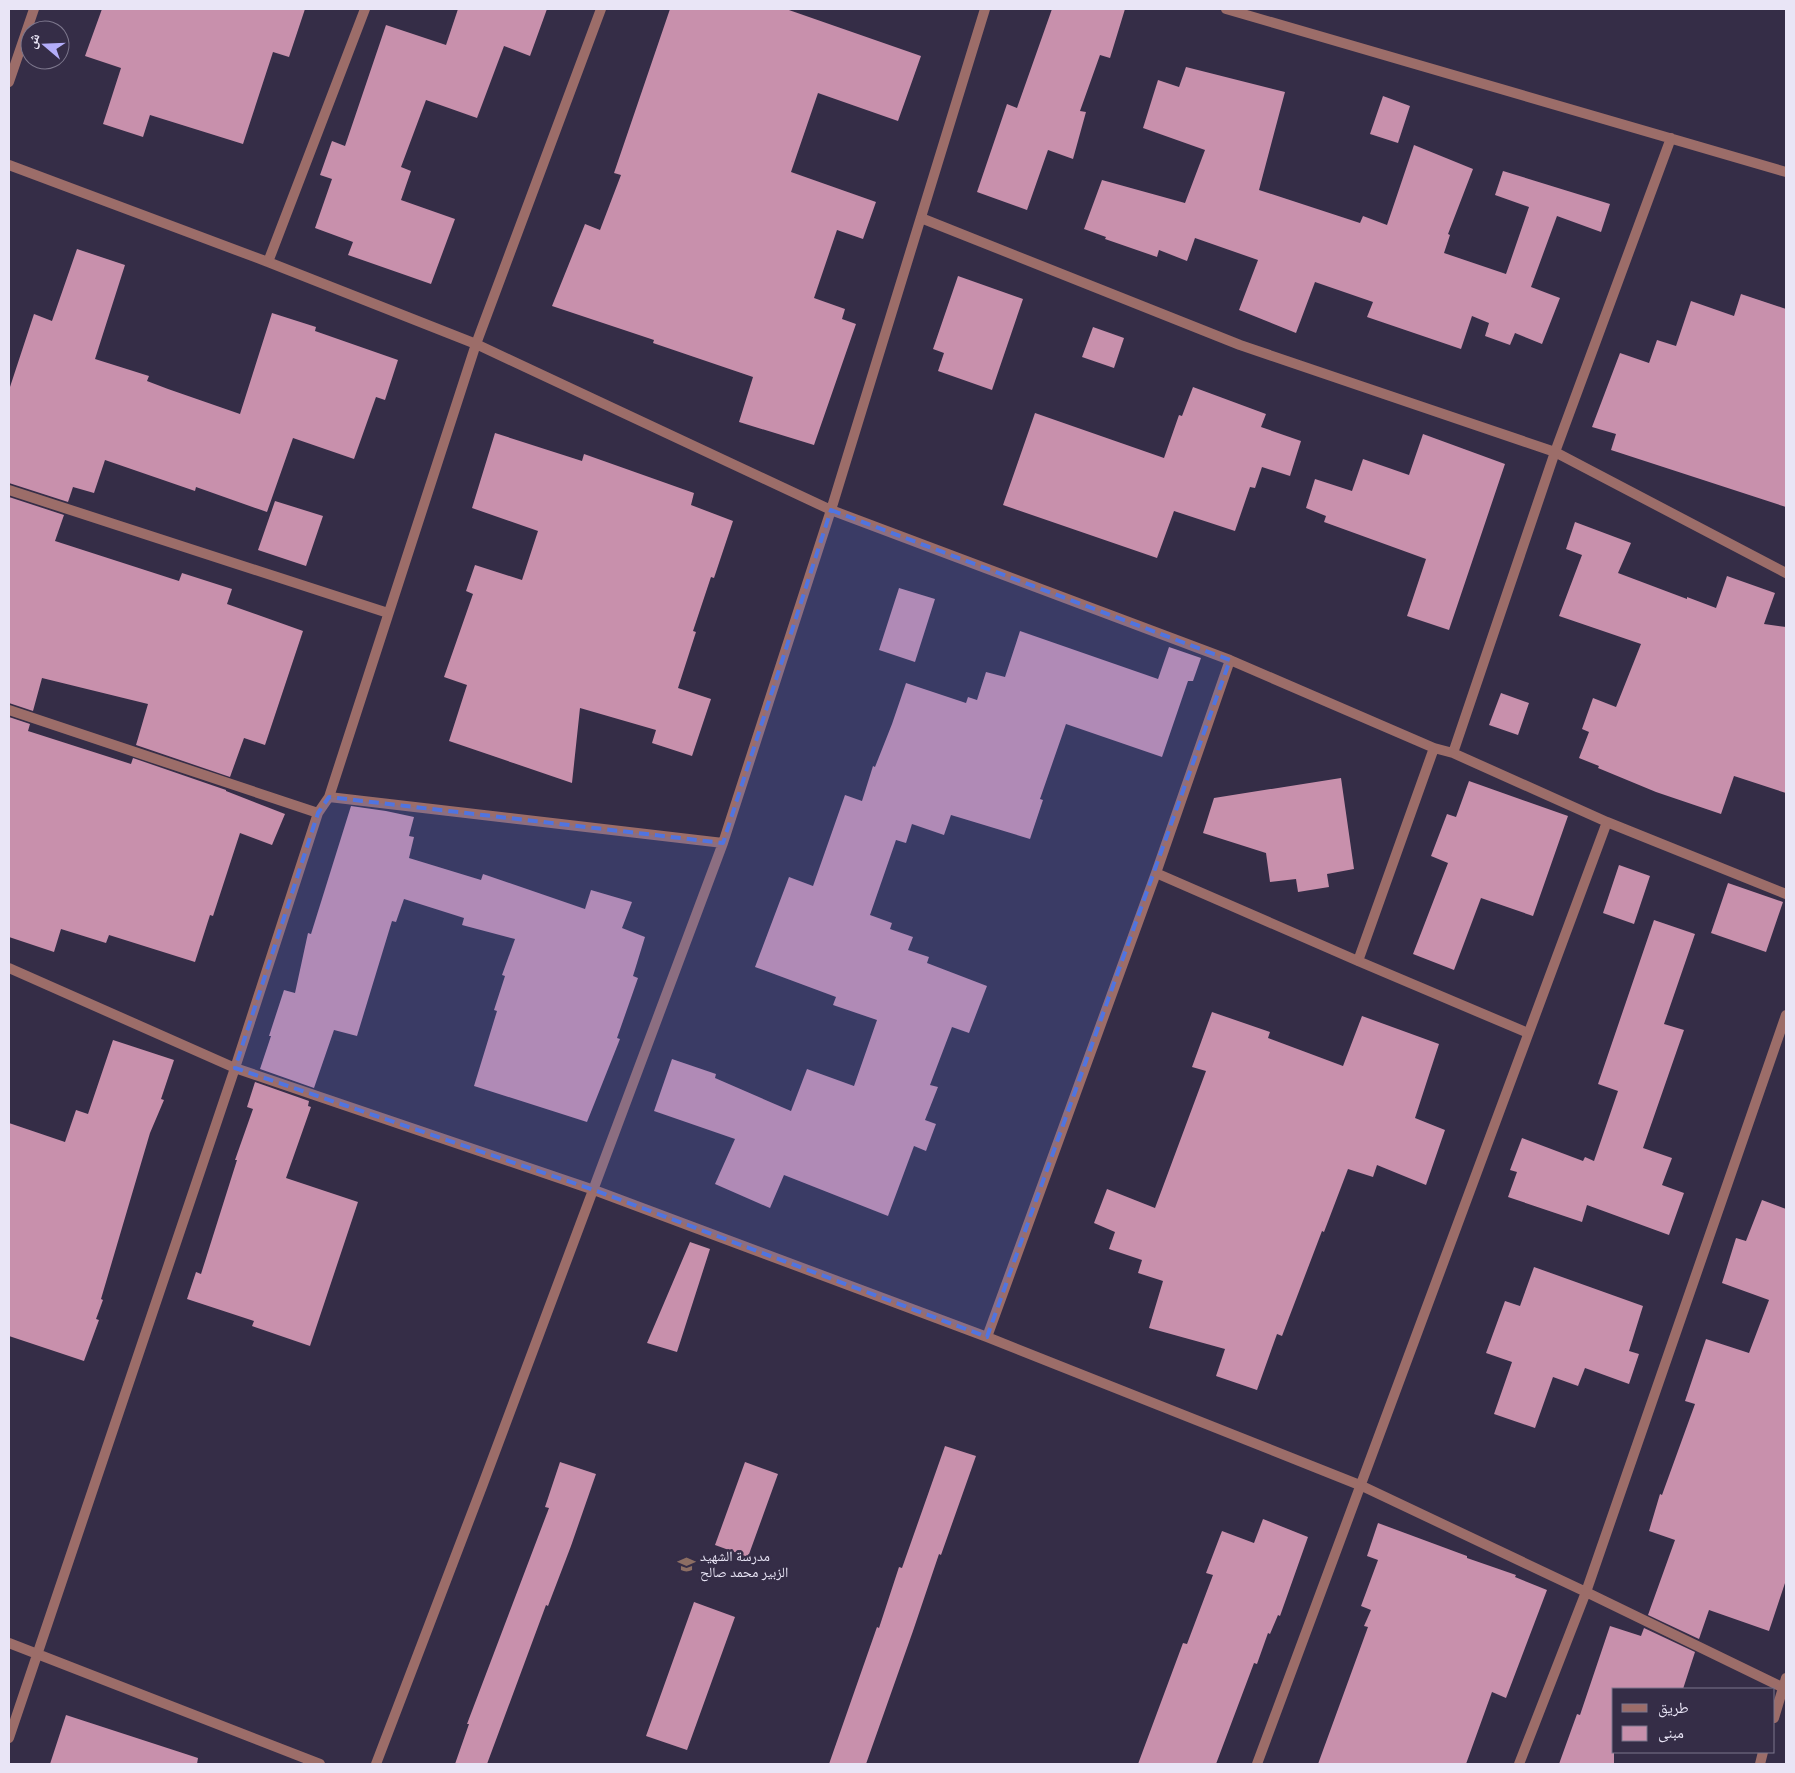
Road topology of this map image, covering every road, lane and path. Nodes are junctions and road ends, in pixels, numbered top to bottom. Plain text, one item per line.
1 (34, 9) edge
2 (365, 9) edge
3 (601, 9) edge
4 (985, 9) edge
5 (1226, 9) edge
6 (9, 82) edge
7 (1671, 138) junction
8 (9, 165) edge
9 (1786, 172) edge
10 (921, 218) junction
11 (268, 262) junction
12 (476, 344) junction
13 (1554, 452) junction
14 (9, 490) edge
15 (831, 510) junction
16 (1786, 573) edge
17 (388, 614) junction
18 (1230, 660) junction
19 (9, 710) edge
20 (1434, 748) junction
21 (1454, 753) junction
22 (329, 798) junction
23 (318, 814) junction
24 (1606, 822) junction
25 (723, 843) junction
26 (1156, 873) junction
27 (1786, 894) edge
28 (1358, 961) junction
29 (9, 968) edge
30 (1786, 1015) edge
31 (1528, 1033) junction
32 (235, 1068) junction
33 (594, 1190) junction
34 (987, 1337) junction
35 (1362, 1486) junction
36 (1586, 1592) junction
37 (9, 1643) edge
38 (37, 1654) junction
39 (1785, 1685) edge
40 (1775, 1715) edge
41 (9, 1738) edge
42 (320, 1764) edge
43 (376, 1764) edge
44 (1257, 1764) edge
45 (1519, 1764) edge

1 - 6 street
2 - 11 street
3 - 12 street
4 - 10 street
5 - 7 street
7 - 9 street
7 - 13 street
8 - 11 street
10 - 13 street
10 - 15 street
11 - 12 street
12 - 15 street
12 - 17 street
13 - 16 street
13 - 21 street
14 - 17 street
15 - 18 street
15 - 25 street
17 - 22 street
18 - 20 street
18 - 26 street
19 - 23 street
20 - 21 street
20 - 28 street
21 - 24 street
22 - 23 street
22 - 25 street
23 - 32 street
24 - 27 street
24 - 31 street
25 - 33 street
26 - 28 street
26 - 34 street
28 - 31 street
29 - 32 street
30 - 36 street
31 - 35 street
32 - 33 street
32 - 38 street
33 - 34 street
33 - 43 street
34 - 35 street
35 - 36 street
35 - 44 street
36 - 39 street
36 - 45 street
37 - 38 street
38 - 41 street
38 - 42 street
39 - 40 street

